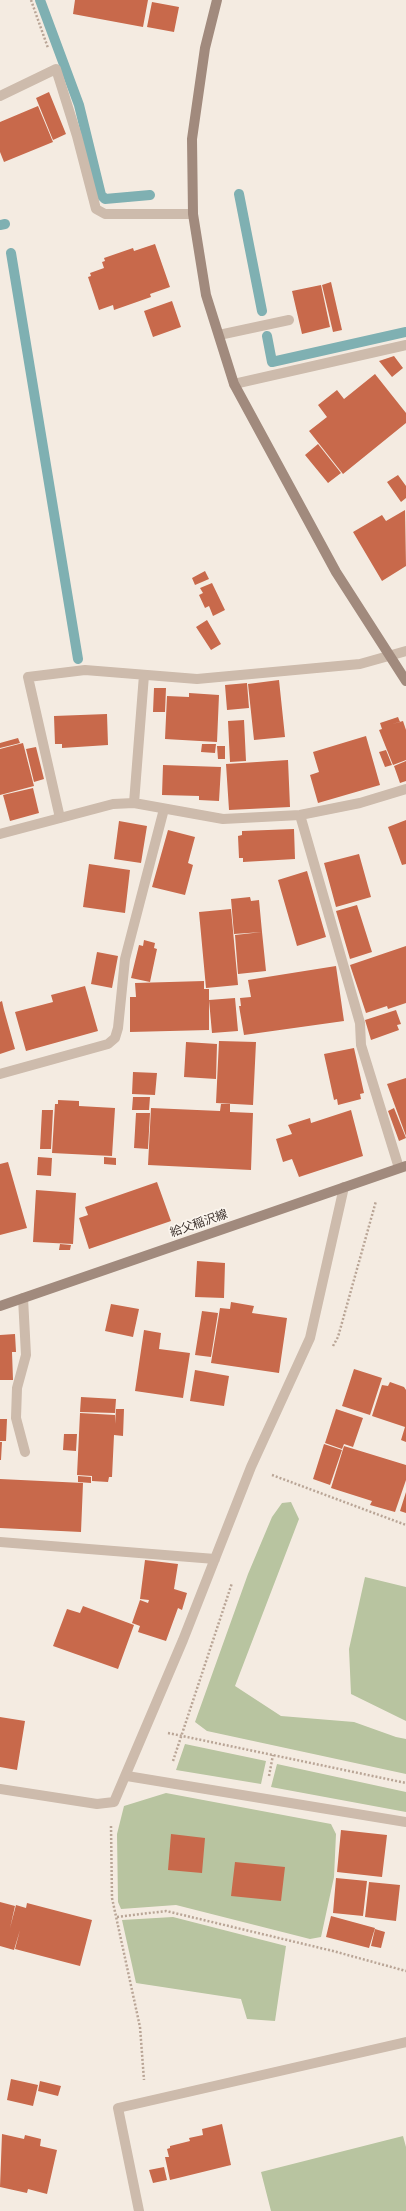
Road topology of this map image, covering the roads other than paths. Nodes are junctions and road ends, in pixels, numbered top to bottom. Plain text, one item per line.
1 (217, 0) edge
2 (0, 96) edge
3 (193, 214) junction
4 (289, 320) dead end
5 (219, 335) junction
6 (406, 345) edge
7 (234, 384) junction
8 (406, 651) edge
9 (390, 656) junction
10 (144, 675) junction
11 (406, 681) edge
12 (406, 789) edge
13 (134, 803) junction
14 (164, 809) junction
15 (300, 815) junction
16 (60, 818) junction
17 (0, 834) edge
18 (0, 1074) edge
19 (403, 1167) edge
20 (344, 1188) junction
21 (23, 1298) junction
22 (0, 1306) edge
23 (25, 1452) dead end
24 (0, 1542) edge
25 (215, 1559) junction
26 (127, 1776) junction
27 (0, 1789) edge
28 (406, 1822) edge
29 (406, 2042) edge
30 (139, 2211) edge

1 - 3 street
2 - 3 street
3 - 5 street
4 - 5 street
5 - 7 street
6 - 7 street
7 - 9 street
8 - 9 street
9 - 10 street
9 - 11 street
10 - 13 street
10 - 16 street
12 - 15 street
13 - 14 street
13 - 16 street
14 - 15 street
14 - 18 street
15 - 19 street
16 - 17 street
19 - 20 street, 給父稲沢線
20 - 21 street, 給父稲沢線
20 - 25 street
21 - 22 street, 給父稲沢線
21 - 23 street
24 - 25 street
25 - 26 street
26 - 27 street
26 - 28 street
29 - 30 street

